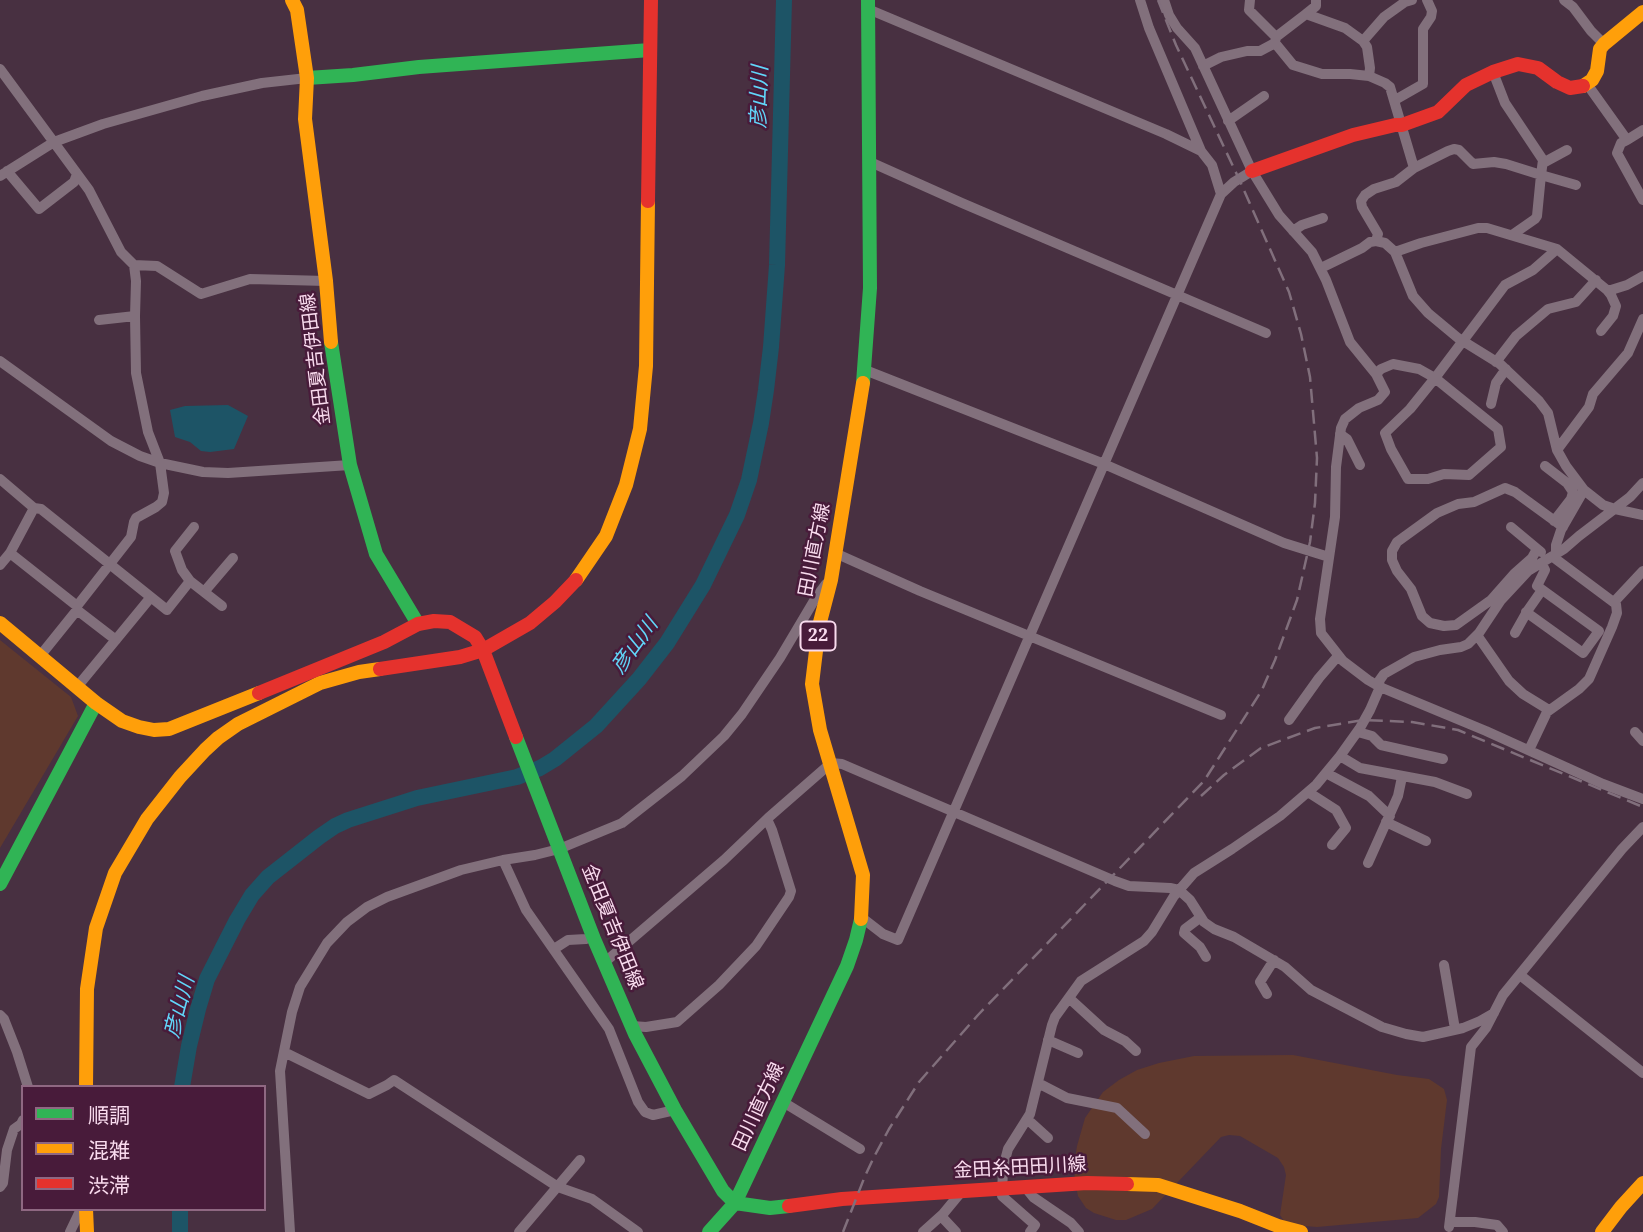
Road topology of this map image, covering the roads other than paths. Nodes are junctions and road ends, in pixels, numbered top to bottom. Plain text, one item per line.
1 (292, 0) edge
2 (651, 0) edge
3 (1140, 0) edge
4 (1164, 0) edge
5 (1250, 0) edge
6 (1316, 0) edge
7 (1412, 0) edge
8 (1427, 0) edge
9 (1567, 1) edge
10 (868, 5) edge
11 (1643, 12) edge
12 (1306, 14) junction
13 (1276, 40) junction
14 (1363, 41) junction
15 (1604, 44) junction
16 (650, 50) junction
17 (1203, 66) junction
18 (0, 69) edge
19 (1493, 72) junction
20 (1368, 76) junction
21 (307, 78) junction
22 (1587, 84) junction
23 (1264, 96) dead end
24 (1395, 100) junction
25 (1228, 121) junction
26 (1402, 125) junction
27 (1643, 130) edge
28 (1627, 139) junction
29 (54, 142) junction
30 (1200, 150) junction
31 (1567, 150) dead end
32 (868, 161) junction
33 (1543, 163) junction
34 (1414, 168) junction
35 (1252, 171) junction
36 (4, 174) edge
37 (77, 174) junction
38 (1542, 175) junction
39 (1576, 185) dead end
40 (1222, 194) junction
41 (1643, 200) edge
42 (1324, 218) dead end
43 (1293, 231) junction
44 (1511, 235) junction
45 (1376, 241) junction
46 (1557, 249) junction
47 (1395, 252) junction
48 (134, 265) junction
49 (1321, 268) junction
50 (1643, 276) edge
51 (1596, 280) junction
52 (326, 281) junction
53 (1607, 290) junction
54 (1178, 295) junction
55 (135, 316) junction
56 (1643, 319) edge
57 (99, 320) dead end
58 (1601, 331) dead end
59 (1266, 333) dead end
60 (1464, 341) junction
61 (0, 361) edge
62 (1496, 362) junction
63 (1506, 369) junction
64 (865, 370) junction
65 (1376, 374) junction
66 (1435, 378) junction
67 (1491, 404) dead end
68 (1340, 434) junction
69 (1557, 450) junction
70 (160, 463) junction
71 (1104, 464) junction
72 (350, 465) junction
73 (1360, 465) dead end
74 (1545, 466) dead end
75 (0, 479) edge
76 (1643, 483) edge
77 (1584, 490) junction
78 (34, 508) junction
79 (1615, 509) junction
80 (1643, 515) edge
81 (1559, 524) junction
82 (194, 527) dead end
83 (1511, 527) dead end
84 (1537, 549) junction
85 (10, 553) junction
86 (835, 553) junction
87 (1329, 557) junction
88 (233, 558) dead end
89 (1550, 558) junction
90 (0, 565) edge
91 (109, 565) junction
92 (1643, 571) edge
93 (831, 579) junction
94 (190, 581) junction
95 (1542, 590) junction
96 (204, 592) junction
97 (150, 597) junction
98 (1614, 602) junction
99 (222, 606) dead end
100 (77, 608) junction
101 (1527, 612) junction
102 (0, 623) edge
103 (418, 624) junction
104 (1515, 633) dead end
105 (1029, 635) junction
106 (1476, 635) junction
107 (116, 640) junction
108 (486, 655) junction
109 (40, 656) junction
110 (1338, 656) junction
111 (77, 687) junction
112 (1380, 687) junction
113 (96, 703) junction
114 (1549, 710) junction
115 (1221, 715) dead end
116 (1289, 720) dead end
117 (1358, 732) junction
118 (1635, 732) dead end
119 (1643, 741) edge
120 (1529, 750) junction
121 (1340, 755) junction
122 (1443, 759) dead end
123 (831, 763) junction
124 (1325, 773) junction
125 (1402, 777) junction
126 (1308, 792) junction
127 (1468, 794) dead end
128 (1643, 799) edge
129 (955, 811) junction
130 (767, 819) junction
131 (1388, 819) junction
132 (1643, 827) edge
133 (1426, 841) dead end
134 (558, 845) junction
135 (1332, 845) dead end
136 (503, 860) junction
137 (1368, 863) dead end
138 (0, 884) edge
139 (1179, 890) junction
140 (861, 916) junction
141 (1201, 917) junction
142 (593, 937) junction
143 (554, 949) junction
144 (1206, 957) dead end
145 (1274, 960) junction
146 (605, 962) junction
147 (1444, 965) dead end
148 (1520, 975) junction
149 (1267, 994) dead end
150 (1069, 998) junction
151 (1494, 1013) junction
152 (0, 1014) edge
153 (632, 1026) junction
154 (1455, 1029) junction
155 (1048, 1041) junction
156 (1136, 1051) dead end
157 (284, 1052) junction
158 (1078, 1053) dead end
159 (1643, 1073) edge
160 (1038, 1083) junction
161 (27, 1085) edge
162 (86, 1085) edge
163 (783, 1102) junction
164 (675, 1110) junction
165 (1027, 1119) junction
166 (21, 1124) edge
167 (1145, 1134) dead end
168 (1048, 1138) dead end
169 (860, 1149) dead end
170 (580, 1160) dead end
171 (1643, 1183) edge
172 (0, 1187) edge
173 (558, 1187) junction
174 (1025, 1187) junction
175 (1001, 1189) junction
176 (962, 1191) junction
177 (735, 1203) junction
178 (82, 1211) edge
179 (83, 1211) edge
180 (942, 1216) junction
181 (70, 1232) edge
182 (88, 1232) edge
183 (290, 1232) edge
184 (519, 1232) edge
185 (638, 1232) edge
186 (709, 1232) edge
187 (923, 1232) edge
188 (956, 1232) edge
189 (1030, 1232) edge
190 (1079, 1232) edge
191 (1301, 1232) edge
192 (1503, 1232) edge
193 (1602, 1232) edge

1 - 21 main road, 金田夏吉伊田線
2 - 16 main road
3 - 30 street
4 - 17 street
5 - 13 street
6 - 12 street
7 - 14 street
8 - 24 street
9 - 15 street
10 - 30 street
10 - 32 main road, 田川直方線 / 22
11 - 15 main road
12 - 13 street
12 - 14 street
13 - 17 street
13 - 20 street
14 - 20 street
15 - 22 main road
16 - 21 main road
16 - 108 main road
17 - 25 street
18 - 29 street
19 - 22 main road
19 - 26 main road
19 - 33 street
20 - 24 street
21 - 29 street
21 - 52 main road, 金田夏吉伊田線
22 - 28 street
23 - 25 street
24 - 26 street
25 - 35 street
26 - 34 street
26 - 35 main road
27 - 28 street
28 - 41 street
29 - 36 street
29 - 37 street
30 - 40 street
31 - 33 street
32 - 54 street
32 - 64 main road, 田川直方線 / 22
33 - 38 street
34 - 38 street
34 - 45 street
35 - 40 street
35 - 43 street
36 - 37 street
37 - 48 street
38 - 39 street
38 - 44 street
40 - 54 street
42 - 43 street
43 - 49 street
44 - 46 street
44 - 47 street
45 - 47 street
45 - 49 street
46 - 51 street
46 - 60 street
47 - 60 street
48 - 52 street
48 - 55 street
49 - 65 street
50 - 53 street
51 - 53 street
51 - 62 street
52 - 72 main road, 金田夏吉伊田線
53 - 58 street
54 - 59 street
54 - 71 street
55 - 57 street
55 - 70 street
56 - 69 street
60 - 62 street
60 - 66 street
61 - 70 street
62 - 63 street
63 - 67 street
63 - 69 street
64 - 71 street
64 - 86 main road, 田川直方線 / 22
65 - 66 street
65 - 68 street
66 - 66 street
68 - 73 street
68 - 87 street
69 - 77 street
70 - 72 street
70 - 91 street
71 - 87 street
71 - 105 street
72 - 103 main road, 金田夏吉伊田線
74 - 81 street
75 - 78 street
76 - 79 street
77 - 79 street
77 - 81 street
78 - 85 street
78 - 91 street
79 - 80 street
79 - 89 street
81 - 84 street
81 - 89 street
82 - 94 street
83 - 84 street
84 - 89 street
85 - 90 street
85 - 100 street
86 - 93 main road, 田川直方線 / 22
86 - 105 street
87 - 110 street
88 - 96 street
89 - 95 street
89 - 98 street
89 - 106 street
91 - 97 street
91 - 100 street
92 - 98 street
93 - 123 main road, 田川直方線 / 22
93 - 134 street
94 - 96 street
94 - 97 street
95 - 101 street
95 - 101 street
96 - 99 street
97 - 107 street
98 - 114 street
100 - 107 street
100 - 109 street
101 - 104 street
102 - 109 main road
103 - 108 main road, 金田夏吉伊田線
103 - 113 main road
105 - 115 street
105 - 129 street
106 - 112 street
106 - 114 street
107 - 111 street
108 - 134 main road, 金田夏吉伊田線
108 - 162 main road
109 - 111 main road
110 - 112 street
110 - 116 street
111 - 113 main road
112 - 117 street
112 - 120 street
113 - 138 main road
114 - 120 street
117 - 121 street
117 - 122 street
118 - 119 street
120 - 128 street
121 - 124 street
121 - 125 street
123 - 129 street
123 - 130 street
123 - 140 main road, 田川直方線 / 22
124 - 126 street
124 - 131 street
125 - 127 street
125 - 131 street
126 - 135 street
126 - 139 street
129 - 139 street
129 - 140 street
130 - 146 street
130 - 153 street
131 - 133 street
131 - 137 street
132 - 148 street
134 - 136 street
134 - 142 main road, 金田夏吉伊田線
136 - 143 street
136 - 157 street
139 - 141 street
139 - 150 street
140 - 163 main road, 田川直方線 / 22
141 - 144 street
141 - 145 street
142 - 143 street
142 - 146 main road, 金田夏吉伊田線
143 - 164 street
145 - 149 street
145 - 154 street
146 - 153 main road, 金田夏吉伊田線
147 - 154 street
148 - 151 street
148 - 159 street
150 - 155 street
150 - 156 street
151 - 154 street
151 - 192 street
152 - 161 street
153 - 164 main road, 金田夏吉伊田線
155 - 158 street
155 - 160 street
157 - 173 street
157 - 183 street
160 - 165 street
160 - 167 street
163 - 169 street
163 - 177 main road, 田川直方線 / 22
164 - 177 main road, 金田夏吉伊田線
165 - 168 street
165 - 175 street
166 - 172 street
170 - 173 street
171 - 193 main road
173 - 184 street
173 - 185 street
174 - 175 main road, 金田糸田田川線
174 - 190 street
174 - 191 main road, 金田糸田田川線
175 - 176 main road, 金田糸田田川線
175 - 189 street
176 - 177 main road, 金田糸田田川線
176 - 180 street
177 - 186 main road, 田川直方線 / 22
178 - 181 street
179 - 182 main road
180 - 187 street
180 - 188 street

